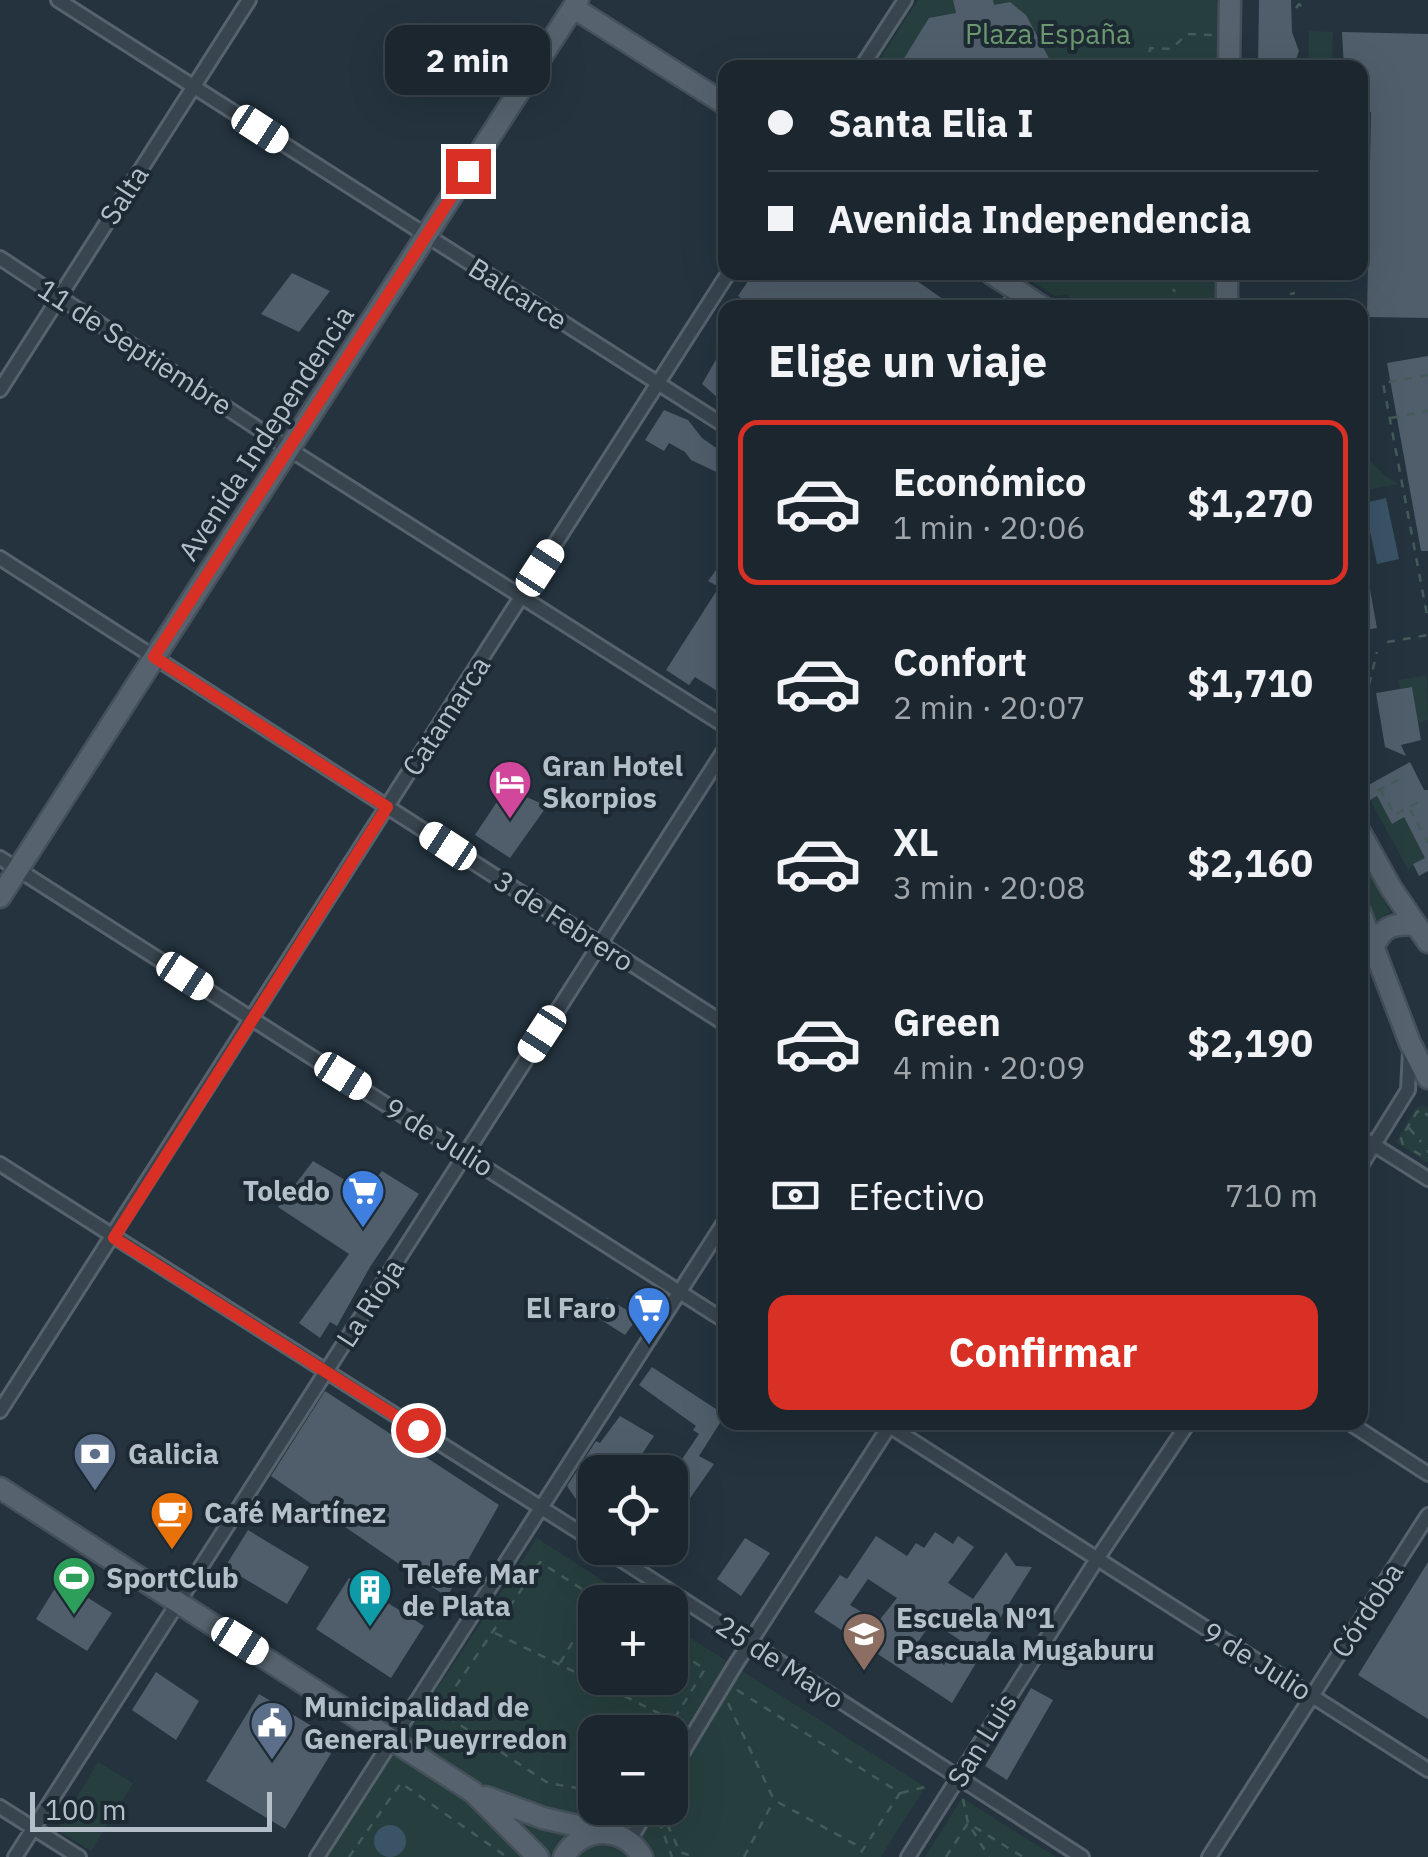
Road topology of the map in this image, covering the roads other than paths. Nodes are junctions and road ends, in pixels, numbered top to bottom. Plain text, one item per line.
1 (58, 0) edge
2 (249, 0) edge
3 (904, 0) edge
4 (1230, 0) edge
5 (576, 4) edge
6 (865, 60) edge
7 (1229, 60) edge
8 (194, 86) junction
9 (718, 99) edge
10 (426, 236) junction
11 (0, 258) edge
12 (724, 280) edge
13 (996, 280) edge
14 (60, 296) junction
15 (1013, 299) edge
16 (658, 384) junction
17 (0, 390) edge
18 (718, 422) edge
19 (289, 449) junction
20 (0, 558) edge
21 (521, 598) junction
22 (154, 657) junction
23 (718, 722) edge
24 (718, 760) edge
25 (387, 807) junction
26 (1368, 845) edge
27 (9, 863) edge
28 (0, 897) edge
29 (1368, 933) edge
30 (1422, 934) edge
31 (600, 944) junction
32 (1374, 949) junction
33 (252, 1018) junction
34 (718, 1020) edge
35 (1410, 1043) junction
36 (1428, 1078) edge
37 (1368, 1142) edge
38 (1374, 1146) junction
39 (466, 1154) junction
40 (1368, 1155) edge
41 (0, 1164) edge
42 (1428, 1178) edge
43 (718, 1233) edge
44 (114, 1238) junction
45 (680, 1292) junction
46 (718, 1316) edge
47 (326, 1372) junction
48 (0, 1410) edge
49 (884, 1430) edge
50 (897, 1430) edge
51 (1184, 1430) edge
52 (1360, 1430) edge
53 (1428, 1474) edge
54 (0, 1488) edge
55 (542, 1508) junction
56 (1428, 1515) edge
57 (578, 1531) edge
58 (1097, 1559) junction
59 (630, 1565) edge
60 (178, 1602) junction
61 (750, 1642) junction
62 (1312, 1696) junction
63 (393, 1739) junction
64 (688, 1754) edge
65 (1428, 1770) edge
66 (957, 1776) junction
67 (473, 1792) junction
68 (0, 1807) edge
69 (645, 1825) edge
70 (33, 1828) junction
71 (604, 1832) junction
72 (639, 1851) edge
73 (14, 1857) edge
74 (80, 1857) edge
75 (318, 1857) edge
76 (538, 1857) edge
77 (564, 1857) edge
78 (908, 1857) edge
79 (1082, 1857) edge
80 (1209, 1857) edge

1 - 8 street, Balcarce
2 - 8 street, Salta
3 - 6 street
4 - 7 main road
5 - 9 main road
5 - 10 main road, Avenida Independencia
8 - 10 street, Balcarce
8 - 14 street, Salta
10 - 16 street, Balcarce
10 - 19 main road, Avenida Independencia
11 - 14 street, 11 de Septiembre
12 - 16 street, Catamarca
13 - 15 main road
14 - 17 street, Salta
14 - 19 street, 11 de Septiembre
16 - 18 street, Balcarce
16 - 21 street, Catamarca
19 - 21 street, 11 de Septiembre
19 - 22 main road, Avenida Independencia
20 - 22 street, 3 de Febrero
21 - 23 street, 11 de Septiembre
21 - 25 street, Catamarca
22 - 25 street, 3 de Febrero
22 - 27 main road, Avenida Independencia
24 - 31 street, La Rioja
25 - 31 street, 3 de Febrero
25 - 33 street, Catamarca
26 - 30 main road
27 - 28 main road, Avenida Independencia
27 - 33 street, 9 de Julio
29 - 32 main road
30 - 32 main road
31 - 34 street, 3 de Febrero
31 - 39 street, La Rioja
32 - 35 main road
33 - 39 street, 9 de Julio
33 - 44 street, Catamarca
35 - 36 main road
35 - 38 street
37 - 38 street
38 - 40 street
38 - 42 street
39 - 45 street, 9 de Julio
39 - 47 street, La Rioja
41 - 44 street
43 - 45 street
44 - 47 street
44 - 48 street, Catamarca
45 - 46 street, 9 de Julio
45 - 55 street
47 - 55 street
47 - 60 street, La Rioja
49 - 61 street
50 - 58 street, 9 de Julio
51 - 58 street, San Luis
52 - 53 street
54 - 60 main road
55 - 57 street
55 - 63 street
56 - 62 street, Córdoba
58 - 62 street, 9 de Julio
58 - 66 street, San Luis
59 - 61 street, 25 de Mayo
60 - 63 main road
60 - 70 street, La Rioja
61 - 64 street
61 - 66 street, 25 de Mayo
62 - 65 street, 9 de Julio
62 - 80 street, Córdoba
63 - 67 main road
63 - 75 street
66 - 78 street, San Luis
66 - 79 street, 25 de Mayo
67 - 71 main road
67 - 76 main road
68 - 70 street
69 - 72 street
70 - 73 street, La Rioja
70 - 74 street
71 - 72 main road
71 - 77 main road

